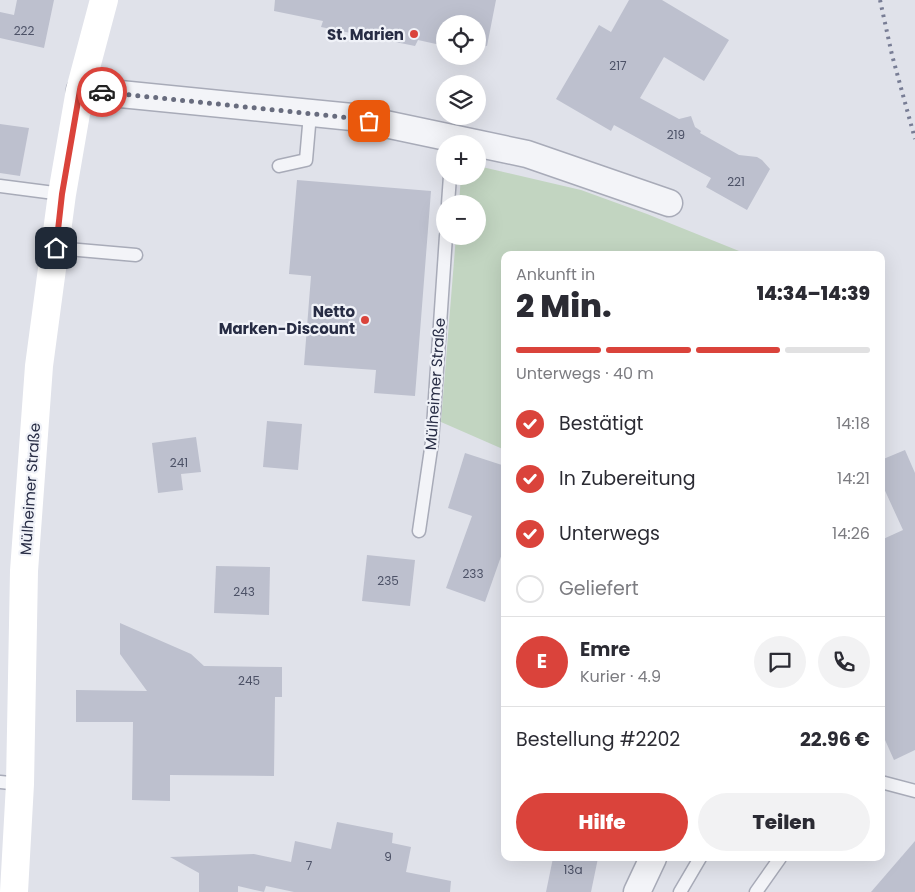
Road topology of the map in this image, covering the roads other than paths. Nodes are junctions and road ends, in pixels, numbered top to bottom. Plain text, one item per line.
1 (104, 0) edge
2 (80, 90) junction
3 (310, 114) junction
4 (436, 137) edge
5 (486, 147) edge
6 (279, 166) dead end
7 (0, 186) edge
8 (62, 194) junction
9 (670, 203) dead end
10 (445, 245) edge
11 (56, 248) junction
12 (136, 255) dead end
13 (419, 531) dead end
14 (10, 783) edge
15 (885, 783) edge
16 (915, 791) edge
17 (652, 861) edge
18 (698, 861) edge
19 (778, 861) edge
20 (14, 892) edge
21 (637, 892) edge
22 (680, 892) edge
23 (756, 892) edge

1 - 2 main road, Mülheimer Straße
2 - 3 street
2 - 8 main road, Mülheimer Straße
3 - 4 street
3 - 6 lane
5 - 9 street
7 - 8 lane
8 - 11 main road, Mülheimer Straße
10 - 13 lane, Mülheimer Straße
11 - 12 lane
11 - 14 main road, Mülheimer Straße
14 - 20 main road, Mülheimer Straße
15 - 16 lane
17 - 21 street
18 - 22 lane
19 - 23 lane

